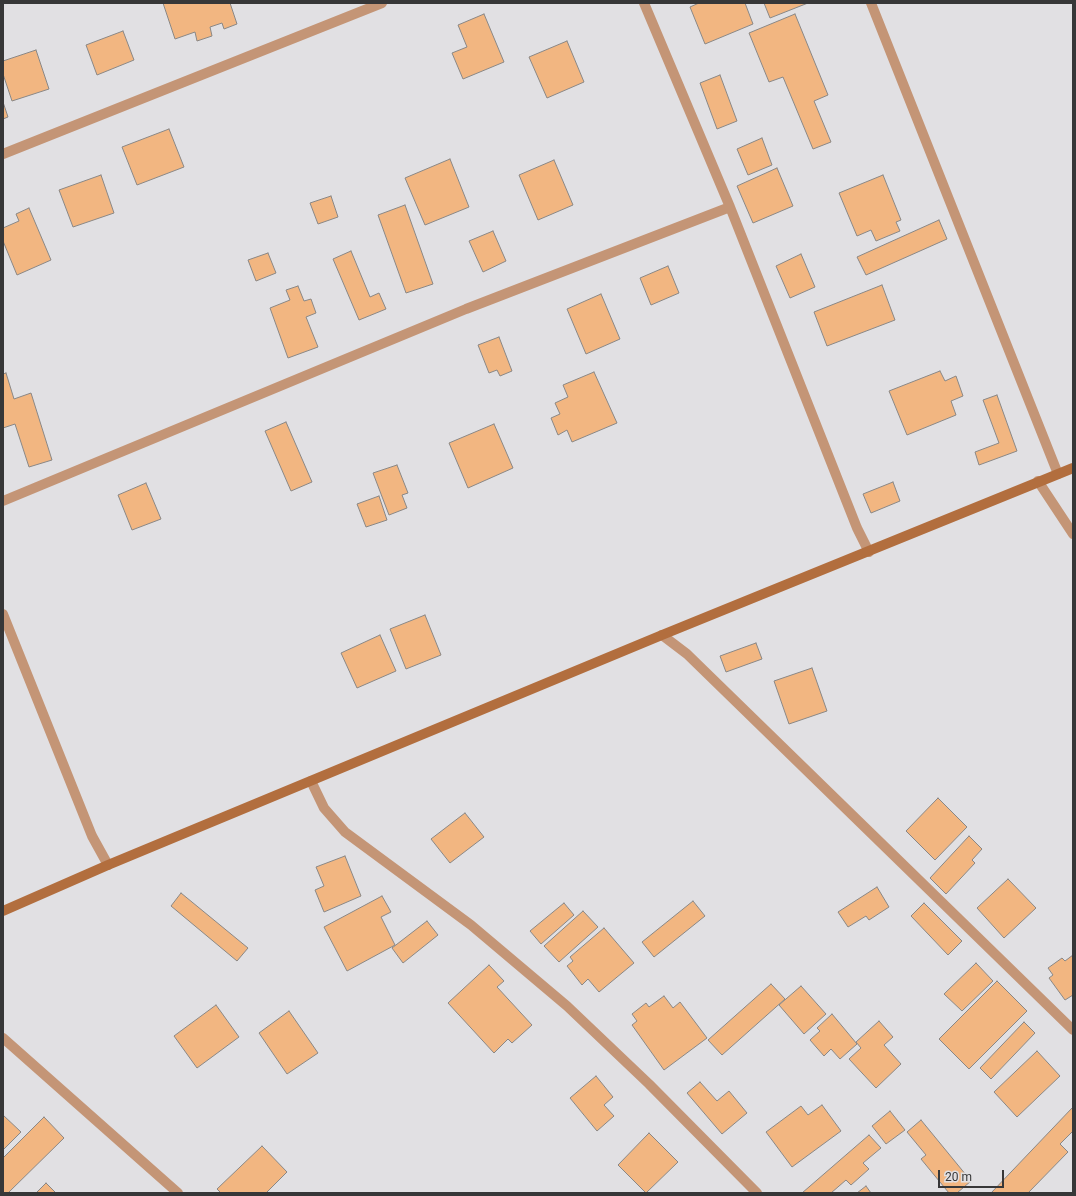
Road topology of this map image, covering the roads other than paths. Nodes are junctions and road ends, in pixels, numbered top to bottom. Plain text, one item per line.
1 (382, 3) edge
2 (644, 3) edge
3 (871, 3) edge
4 (3, 154) edge
5 (730, 207) junction
6 (1073, 468) edge
7 (1058, 474) junction
8 (1038, 481) junction
9 (3, 501) edge
10 (1073, 534) edge
11 (869, 552) junction
12 (3, 614) edge
13 (662, 635) junction
14 (311, 781) junction
15 (108, 865) junction
16 (3, 910) edge
17 (1073, 1030) edge
18 (3, 1038) edge
19 (178, 1193) edge
20 (757, 1193) edge

1 - 4 street
2 - 5 street
3 - 7 street
5 - 9 street
5 - 11 street
6 - 7 street
7 - 8 street
8 - 10 street
8 - 11 street
11 - 13 street
12 - 15 street
13 - 14 street
13 - 17 street
14 - 15 street
14 - 20 street
15 - 16 street
18 - 19 street

